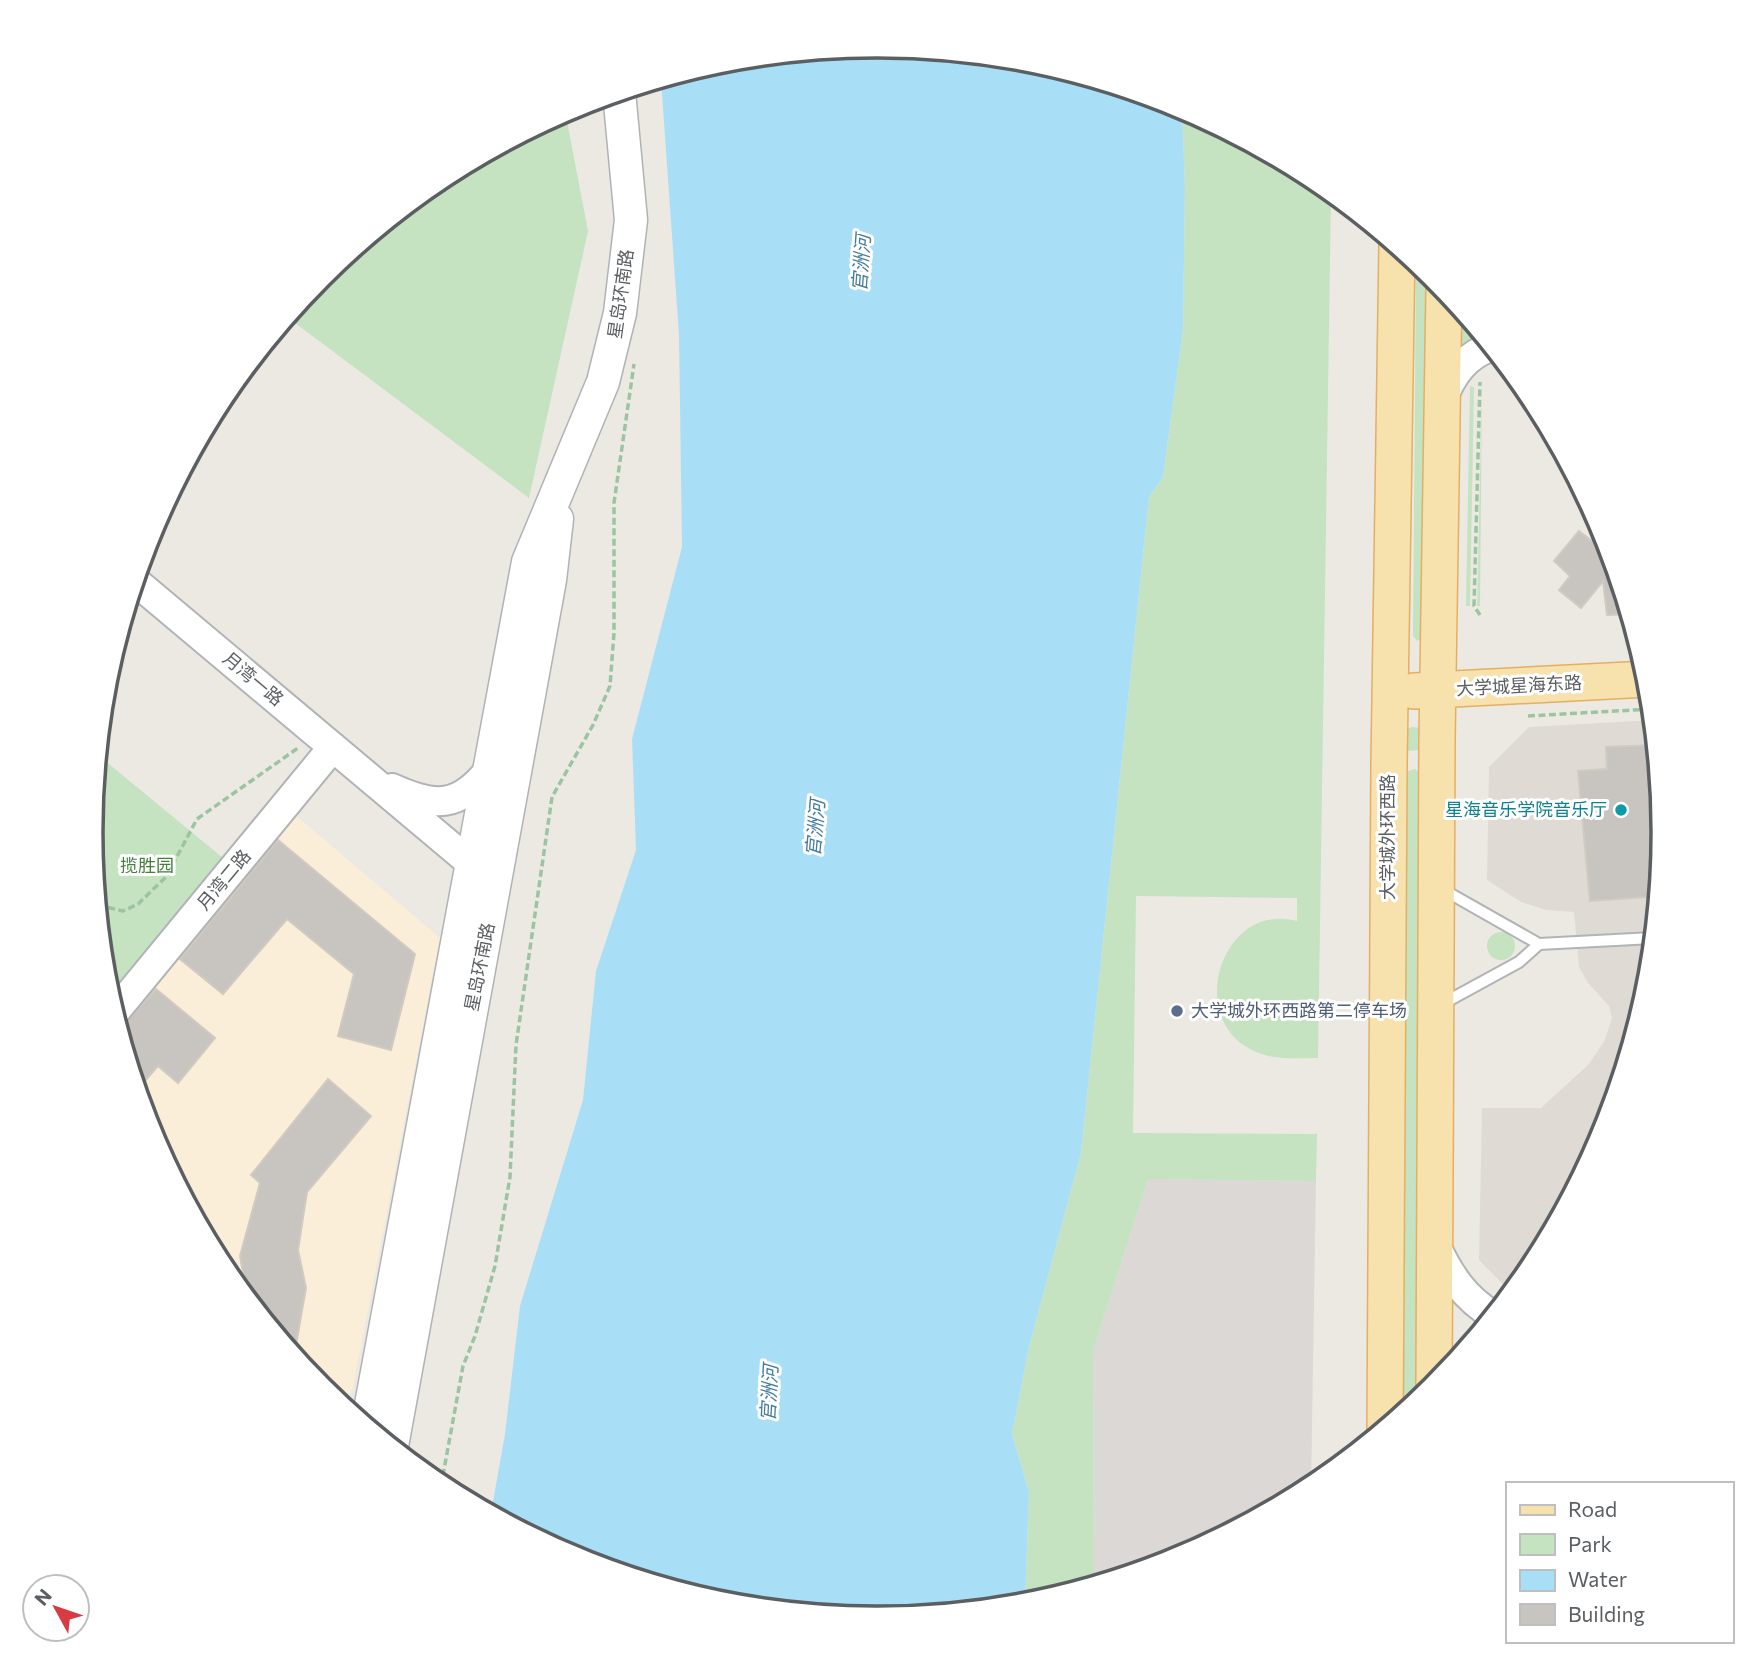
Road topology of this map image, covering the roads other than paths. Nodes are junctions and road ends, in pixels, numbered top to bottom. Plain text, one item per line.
1 (620, 102) edge
2 (1397, 259) edge
3 (1444, 306) edge
4 (1482, 351) edge
5 (1442, 401) junction
6 (561, 486) junction
7 (143, 587) edge
8 (1636, 680) edge
9 (1438, 690) junction
10 (1390, 692) junction
11 (325, 740) junction
12 (1437, 764) junction
13 (1389, 765) junction
14 (490, 769) junction
15 (370, 778) junction
16 (472, 864) junction
17 (1437, 886) junction
18 (1644, 938) edge
19 (1539, 944) junction
20 (122, 1002) edge
21 (1436, 1007) junction
22 (1436, 1246) junction
23 (1486, 1309) edge
24 (1434, 1368) edge
25 (366, 1413) edge
26 (1385, 1416) edge
27 (394, 1436) edge

1 - 6 main road, 星岛环南路
2 - 10 main road, 大学城外环西路
3 - 5 main road
4 - 5 street
5 - 9 main road
6 - 14 main road, 星岛环南路
6 - 27 main road, 星岛环南路
7 - 11 street, 月湾一路
8 - 9 main road, 大学城星海东路
9 - 10 main road, 大学城星海东路
9 - 12 main road
10 - 13 main road, 大学城外环西路
11 - 15 street, 月湾一路
11 - 20 street, 月湾二路
12 - 13 main road
12 - 17 main road
13 - 26 main road, 大学城外环西路
14 - 15 street, 月湾一路
14 - 16 main road, 星岛环南路
15 - 16 street, 月湾一路
16 - 25 main road, 星岛环南路
17 - 19 lane
17 - 21 main road
18 - 19 lane
19 - 21 lane
21 - 22 main road
22 - 23 street
22 - 24 main road

